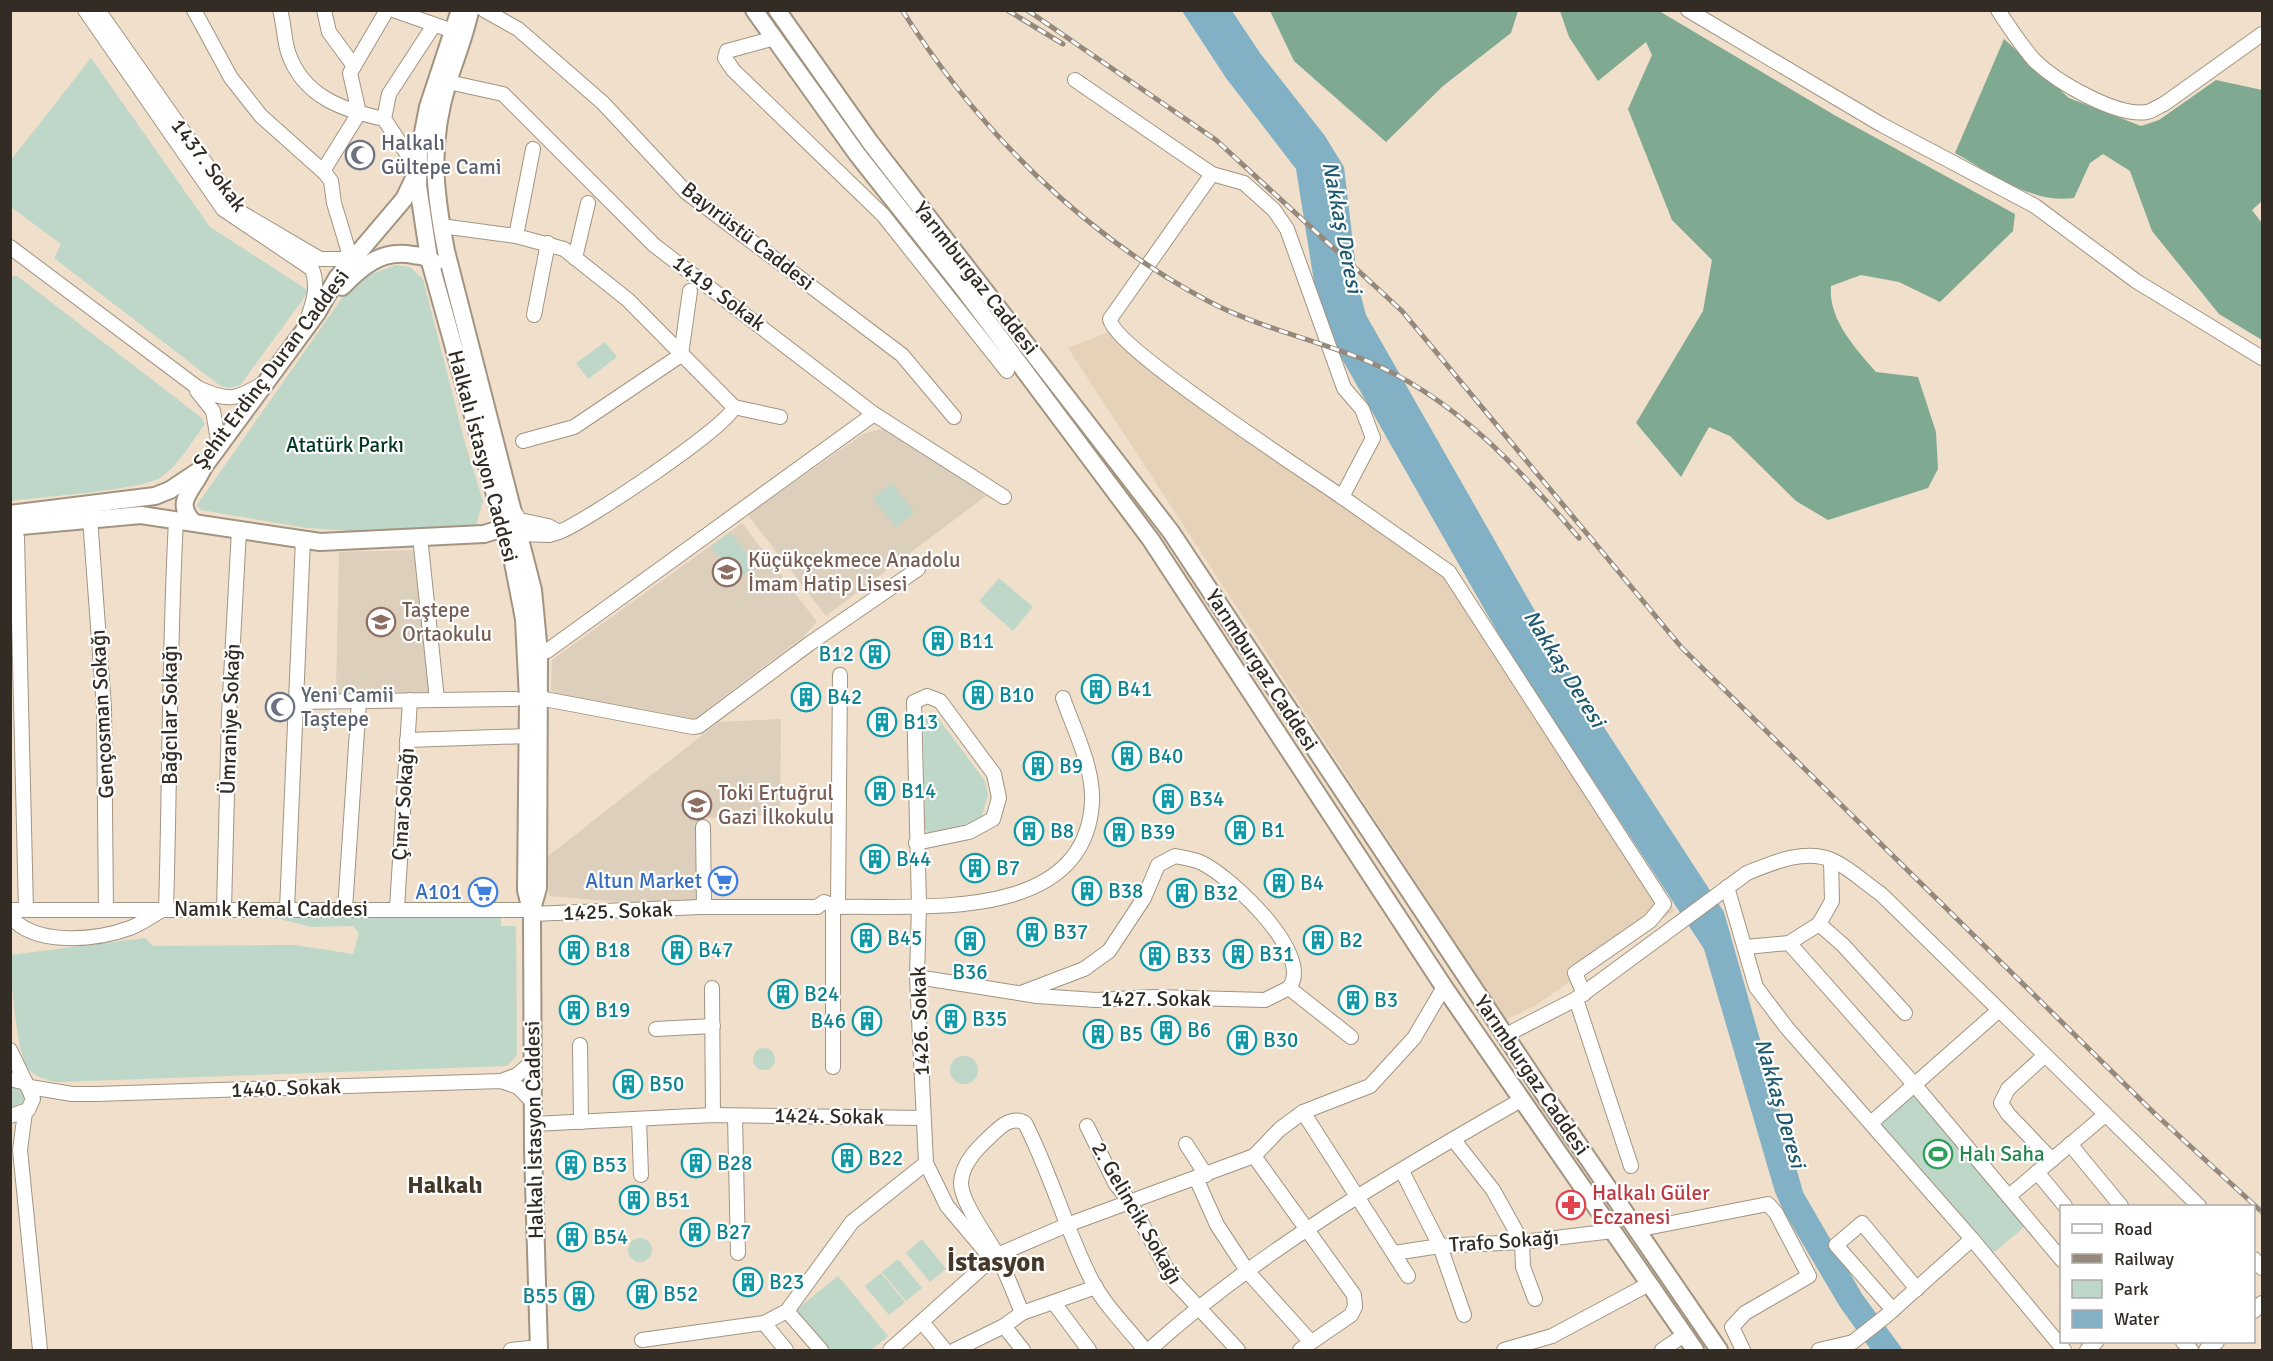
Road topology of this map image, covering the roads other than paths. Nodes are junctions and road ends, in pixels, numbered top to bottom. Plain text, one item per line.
1 (85, 10) edge
2 (98, 10) edge
3 (194, 10) edge
4 (280, 10) edge
5 (324, 10) edge
6 (387, 10) edge
7 (393, 10) edge
8 (460, 10) edge
9 (471, 10) edge
10 (484, 10) edge
11 (754, 10) edge
12 (777, 10) edge
13 (1688, 10) edge
14 (1998, 10) edge
15 (434, 25) junction
16 (789, 28) junction
17 (453, 31) junction
18 (2262, 33) edge
19 (775, 38) junction
20 (354, 66) junction
21 (1075, 80) dead end
22 (448, 82) junction
23 (359, 113) junction
24 (384, 119) junction
25 (532, 149) dead end
26 (418, 170) junction
27 (323, 171) junction
28 (1212, 174) junction
29 (588, 203) dead end
30 (441, 226) junction
31 (516, 236) junction
32 (548, 243) junction
33 (10, 247) edge
34 (355, 253) junction
35 (429, 258) junction
36 (574, 258) junction
37 (690, 291) dead end
38 (317, 313) junction
39 (534, 315) dead end
40 (303, 331) junction
41 (681, 356) junction
42 (2262, 358) edge
43 (1007, 371) dead end
44 (267, 382) junction
45 (190, 383) junction
46 (483, 395) junction
47 (734, 407) junction
48 (874, 414) junction
49 (780, 417) dead end
50 (954, 417) dead end
51 (523, 441) dead end
52 (219, 446) junction
53 (203, 468) junction
54 (155, 496) junction
55 (1004, 497) dead end
56 (1342, 497) junction
57 (512, 509) junction
58 (10, 514) edge
59 (90, 518) junction
60 (153, 518) junction
61 (176, 521) junction
62 (193, 522) junction
63 (239, 530) junction
64 (511, 531) junction
65 (559, 532) junction
66 (13, 534) edge
67 (420, 536) junction
68 (303, 539) junction
69 (918, 569) dead end
70 (539, 652) junction
71 (840, 675) dead end
72 (1062, 698) dead end
73 (528, 699) junction
74 (410, 700) junction
75 (437, 700) junction
76 (359, 701) junction
77 (295, 702) junction
78 (527, 736) junction
79 (407, 740) junction
80 (704, 827) dead end
81 (916, 843) junction
82 (1831, 860) junction
83 (1727, 887) junction
84 (919, 905) junction
85 (835, 907) junction
86 (397, 908) junction
87 (704, 908) junction
88 (224, 909) junction
89 (287, 909) junction
90 (345, 909) junction
91 (10, 910) edge
92 (26, 910) junction
93 (106, 910) junction
94 (164, 910) junction
95 (532, 912) junction
96 (10, 916) edge
97 (1819, 924) junction
98 (1789, 943) junction
99 (1746, 947) junction
100 (917, 977) junction
101 (712, 987) dead end
102 (1444, 987) junction
103 (1289, 988) junction
104 (1021, 993) junction
105 (1580, 996) junction
106 (1998, 1011) junction
107 (1905, 1013) dead end
108 (712, 1026) junction
109 (656, 1029) dead end
110 (1506, 1035) junction
111 (1351, 1037) dead end
112 (580, 1045) dead end
113 (10, 1050) edge
114 (2044, 1056) junction
115 (532, 1062) junction
116 (833, 1067) dead end
117 (10, 1079) edge
118 (501, 1081) junction
119 (1913, 1083) junction
120 (28, 1085) junction
121 (1540, 1088) junction
122 (72, 1094) junction
123 (1521, 1100) junction
124 (532, 1101) junction
125 (28, 1110) junction
126 (1303, 1112) junction
127 (713, 1115) junction
128 (2105, 1115) junction
129 (10, 1116) edge
130 (735, 1116) junction
131 (923, 1118) junction
132 (639, 1119) junction
133 (581, 1122) junction
134 (1871, 1123) junction
135 (533, 1124) junction
136 (10, 1126) edge
137 (1087, 1126) dead end
138 (1453, 1139) junction
139 (1186, 1144) dead end
140 (2070, 1144) junction
141 (20, 1150) junction
142 (1254, 1156) junction
143 (2052, 1160) junction
144 (926, 1163) junction
145 (1631, 1166) dead end
146 (1402, 1171) junction
147 (2037, 1172) junction
148 (641, 1175) dead end
149 (1201, 1177) junction
150 (2009, 1196) junction
151 (1359, 1197) junction
152 (1130, 1202) junction
153 (2064, 1205) edge
154 (2120, 1205) edge
155 (2198, 1205) edge
156 (1067, 1225) junction
157 (1636, 1230) junction
158 (1307, 1231) junction
159 (1613, 1231) junction
160 (1972, 1239) junction
161 (1522, 1242) junction
162 (1440, 1246) junction
163 (738, 1253) dead end
164 (991, 1253) junction
165 (1394, 1253) junction
166 (2060, 1259) edge
167 (1248, 1272) junction
168 (1408, 1276) dead end
169 (1649, 1284) junction
170 (1096, 1287) junction
171 (1917, 1289) junction
172 (1535, 1299) dead end
173 (1054, 1303) junction
174 (1199, 1308) junction
175 (787, 1311) junction
176 (1022, 1313) junction
177 (1889, 1313) junction
178 (1464, 1315) dead end
179 (922, 1322) junction
180 (764, 1323) junction
181 (1004, 1326) junction
182 (1684, 1335) junction
183 (642, 1340) dead end
184 (982, 1345) edge
185 (1305, 1346) edge
186 (539, 1349) edge
187 (1152, 1349) edge
188 (40, 1350) edge
189 (511, 1350) edge
190 (786, 1350) edge
191 (821, 1350) edge
192 (890, 1350) edge
193 (945, 1350) edge
194 (955, 1350) edge
195 (1023, 1350) edge
196 (1089, 1350) edge
197 (1239, 1350) edge
198 (1504, 1350) edge
199 (1662, 1350) edge
200 (1695, 1350) edge
201 (1719, 1350) edge
202 (1743, 1350) edge
203 (1819, 1350) edge
204 (2064, 1350) edge

1 - 40 street
2 - 34 street, 1437. Sokak
3 - 27 street
4 - 23 street
5 - 20 street
6 - 20 street
7 - 15 street
8 - 17 main road, Halkalı İstasyon Caddesi
9 - 22 main road, Halkalı İstasyon Caddesi
10 - 50 street, Bayırüstü Caddesi
11 - 19 main road, Yarımburgaz Caddesi
12 - 16 main road, Yarımburgaz Caddesi
13 - 42 street
14 - 18 street
15 - 17 street
15 - 24 street
16 - 19 main road
16 - 110 main road, Yarımburgaz Caddesi
17 - 26 main road, Halkalı İstasyon Caddesi
19 - 43 street
19 - 102 main road, Yarımburgaz Caddesi
20 - 23 street
21 - 28 street
22 - 30 main road, Halkalı İstasyon Caddesi
22 - 48 street, 1419. Sokak
23 - 24 street
23 - 27 street
24 - 26 street
25 - 31 street
26 - 34 main road, Şehit Erdinç Duran Caddesi
26 - 35 main road, Halkalı İstasyon Caddesi
27 - 34 street
28 - 56 street
28 - 56 street
29 - 36 street
30 - 31 street
30 - 46 main road, Halkalı İstasyon Caddesi
31 - 32 street
32 - 36 street
32 - 39 street
33 - 45 street
34 - 38 main road, Şehit Erdinç Duran Caddesi
35 - 38 main road
35 - 46 main road
35 - 64 main road, Halkalı İstasyon Caddesi
36 - 41 street
37 - 41 street
38 - 40 main road, Şehit Erdinç Duran Caddesi
40 - 44 main road, Şehit Erdinç Duran Caddesi
41 - 47 street
41 - 51 street
44 - 45 street
44 - 52 main road, Şehit Erdinç Duran Caddesi
45 - 52 street
46 - 57 main road, Halkalı İstasyon Caddesi
47 - 49 street
47 - 65 street
48 - 55 street, 1419. Sokak
48 - 70 street
52 - 53 main road, Şehit Erdinç Duran Caddesi
53 - 54 main road, Şehit Erdinç Duran Caddesi
53 - 62 main road
54 - 58 main road, Şehit Erdinç Duran Caddesi
54 - 60 main road
56 - 105 street
57 - 64 main road
57 - 65 street
59 - 60 main road
59 - 66 main road
59 - 93 street, Gençosman Sokağı
60 - 61 main road
61 - 62 main road
61 - 94 street, Bağcılar Sokağı
62 - 63 main road
63 - 68 main road
63 - 88 street, Ümraniye Sokağı
64 - 65 street
64 - 67 main road
64 - 70 main road, Halkalı İstasyon Caddesi
64 - 73 main road, Halkalı İstasyon Caddesi
66 - 92 street
67 - 68 main road
67 - 75 street
68 - 77 street
69 - 73 street
70 - 73 main road, Halkalı İstasyon Caddesi
71 - 85 street
72 - 84 street
73 - 75 street
73 - 78 main road, Halkalı İstasyon Caddesi
73 - 95 main road, Halkalı İstasyon Caddesi
74 - 75 street
74 - 76 street
74 - 79 street, Çınar Sokağı
76 - 77 street
76 - 90 street
77 - 89 street
78 - 79 street
78 - 95 main road, Halkalı İstasyon Caddesi
79 - 86 street, Çınar Sokağı
80 - 87 street, 1425. Sokak
81 - 81 street, 1426. Sokak
81 - 84 street, 1426. Sokak
82 - 83 street
82 - 97 street
82 - 106 street
83 - 99 street
83 - 105 street
84 - 85 street
84 - 100 street, 1426. Sokak
85 - 87 street, 1425. Sokak
85 - 116 street
86 - 90 street, Namık Kemal Caddesi
86 - 95 street, Namık Kemal Caddesi
87 - 95 street, 1425. Sokak
88 - 89 street, Namık Kemal Caddesi
88 - 94 street, Namık Kemal Caddesi
89 - 90 street, Namık Kemal Caddesi
91 - 92 street, Namık Kemal Caddesi
92 - 93 street, Namık Kemal Caddesi
93 - 94 street, Namık Kemal Caddesi
94 - 96 street
95 - 115 main road, Halkalı İstasyon Caddesi
97 - 98 street
97 - 107 street
98 - 99 street
98 - 119 street
99 - 134 street
100 - 104 street, 1427. Sokak
100 - 131 street, 1426. Sokak
101 - 108 street
102 - 123 main road, Yarımburgaz Caddesi
102 - 126 street
103 - 104 street, 1427. Sokak
103 - 104 street, 1427. Sokak
103 - 111 street
105 - 110 street
105 - 145 street
106 - 114 street
106 - 119 street
108 - 109 street
108 - 127 street
110 - 121 main road, Yarımburgaz Caddesi
112 - 133 street
113 - 120 street
114 - 128 street
114 - 143 street
115 - 118 street, 1440. Sokak
115 - 124 main road, Halkalı İstasyon Caddesi
117 - 120 street
118 - 122 street, 1440. Sokak
118 - 124 street
119 - 134 street
119 - 150 street
120 - 122 street
120 - 125 street
121 - 123 main road
121 - 157 main road, Yarımburgaz Caddesi
122 - 125 street
123 - 138 street
123 - 159 main road, Yarımburgaz Caddesi
124 - 135 main road, Halkalı İstasyon Caddesi
125 - 129 street
125 - 141 street
126 - 142 street
126 - 151 street
127 - 130 street, 1424. Sokak
127 - 132 street, 1424. Sokak
128 - 140 street
128 - 155 street
130 - 131 street, 1424. Sokak
130 - 163 street
131 - 144 street, 1426. Sokak
132 - 133 street, 1424. Sokak
132 - 148 street
133 - 135 street, 1424. Sokak
134 - 160 street
135 - 186 main road, Halkalı İstasyon Caddesi
136 - 141 street
137 - 152 street, 2. Gelincik Sokağı
138 - 146 street
138 - 161 street
139 - 149 street
140 - 143 street
140 - 154 street
141 - 188 street
142 - 149 street
142 - 158 street
143 - 147 street
144 - 164 street, 1426. Sokak
144 - 175 street
146 - 151 street
146 - 162 street
147 - 150 street
147 - 153 street
149 - 152 street
149 - 167 street
150 - 166 street
151 - 158 street
151 - 165 street
152 - 156 street
152 - 174 street, 2. Gelincik Sokağı
156 - 164 street
156 - 164 street
156 - 170 street
157 - 201 main road, Yarımburgaz Caddesi
157 - 202 street
158 - 167 street
158 - 185 street
159 - 161 street, Trafo Sokağı
159 - 169 main road, Yarımburgaz Caddesi
160 - 171 street
160 - 204 street
161 - 162 street, Trafo Sokağı
161 - 172 street
162 - 165 street, Trafo Sokağı
162 - 178 street
164 - 176 street
164 - 179 street
165 - 168 street
167 - 174 street
167 - 185 street
169 - 182 main road, Yarımburgaz Caddesi
169 - 198 street
170 - 173 street
170 - 187 street
171 - 177 street
171 - 177 street
173 - 176 street
173 - 196 street
174 - 187 street
174 - 197 street, 2. Gelincik Sokağı
175 - 180 street
175 - 191 street
176 - 181 street
177 - 203 street
179 - 192 street
179 - 193 street
180 - 183 street
180 - 190 street
181 - 184 street
181 - 195 street
182 - 199 street
182 - 200 main road, Yarımburgaz Caddesi
184 - 194 street
186 - 189 street

